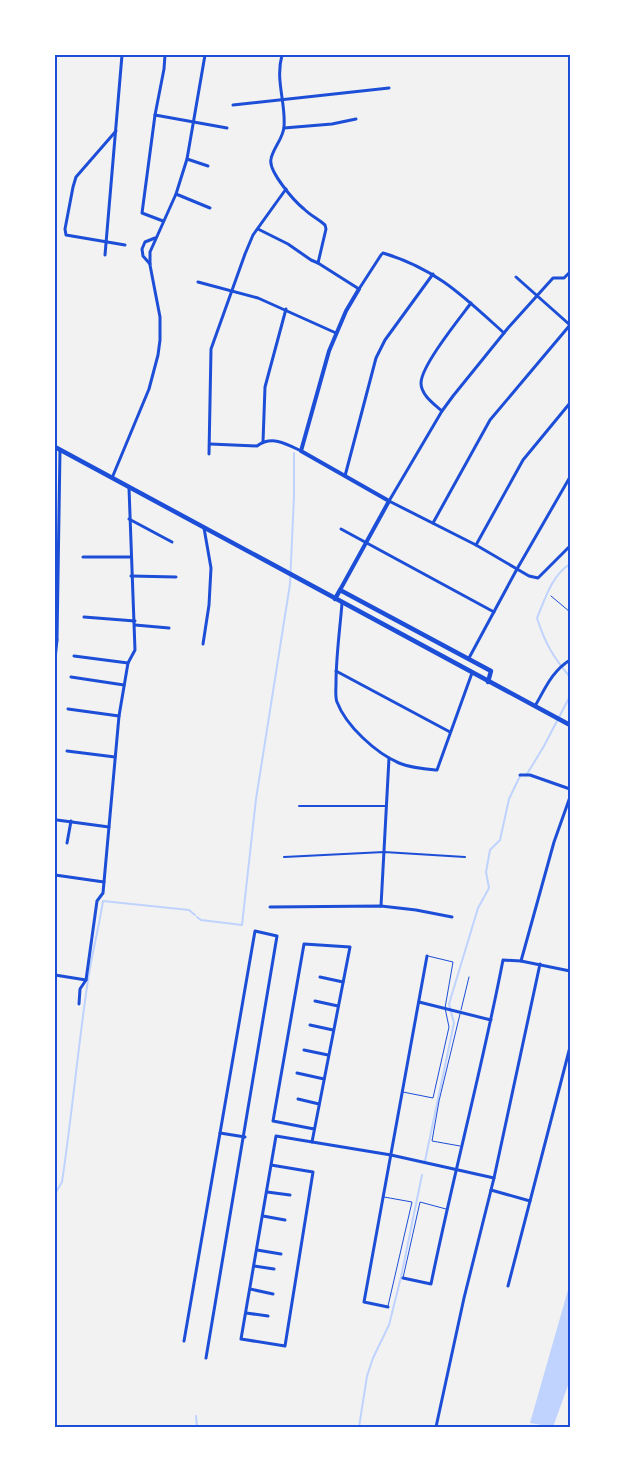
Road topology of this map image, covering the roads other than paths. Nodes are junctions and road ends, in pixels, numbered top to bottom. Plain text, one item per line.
1 (122, 55) edge
2 (165, 55) edge
3 (205, 55) edge
4 (282, 55) edge
5 (390, 88) dead end
6 (282, 100) junction
7 (232, 105) dead end
8 (155, 114) junction
9 (356, 119) dead end
10 (194, 121) junction
11 (227, 128) dead end
12 (284, 128) junction
13 (116, 132) junction
14 (187, 159) junction
15 (208, 166) dead end
16 (286, 189) junction
17 (176, 194) junction
18 (210, 208) dead end
19 (162, 221) junction
20 (258, 229) junction
21 (155, 238) junction
22 (107, 242) junction
23 (125, 245) dead end
24 (105, 255) dead end
25 (318, 263) junction
26 (150, 265) junction
27 (570, 272) edge
28 (434, 274) junction
29 (516, 277) dead end
30 (198, 282) dead end
31 (359, 289) junction
32 (232, 292) junction
33 (537, 296) junction
34 (471, 303) junction
35 (286, 309) junction
36 (570, 326) edge
37 (336, 333) junction
38 (504, 333) junction
39 (570, 403) edge
40 (442, 411) junction
41 (263, 442) junction
42 (210, 444) junction
43 (57, 448) edge
44 (302, 451) junction
45 (210, 454) dead end
46 (344, 476) junction
47 (570, 477) edge
48 (112, 478) junction
49 (129, 488) junction
50 (389, 501) junction
51 (129, 519) junction
52 (432, 524) junction
53 (204, 528) junction
54 (341, 529) dead end
55 (172, 542) dead end
56 (367, 542) junction
57 (476, 545) junction
58 (570, 546) edge
59 (83, 557) dead end
60 (130, 557) junction
61 (517, 569) junction
62 (131, 576) junction
63 (176, 576) dead end
64 (340, 590) junction
65 (551, 596) dead end
66 (335, 599) junction
67 (342, 602) junction
68 (494, 612) junction
69 (570, 612) edge
70 (84, 617) dead end
71 (135, 623) junction
72 (404, 623) junction
73 (169, 628) dead end
74 (398, 633) junction
75 (56, 640) edge
76 (203, 644) dead end
77 (74, 656) dead end
78 (469, 658) junction
79 (55, 659) edge
80 (570, 660) edge
81 (128, 663) junction
82 (463, 668) junction
83 (336, 671) junction
84 (472, 673) junction
85 (71, 677) dead end
86 (488, 682) junction
87 (124, 685) junction
88 (534, 707) junction
89 (68, 709) dead end
90 (119, 716) junction
91 (570, 725) edge
92 (450, 732) junction
93 (67, 751) dead end
94 (115, 757) junction
95 (389, 758) junction
96 (520, 775) dead end
97 (570, 789) edge
98 (570, 796) edge
99 (299, 806) dead end
100 (386, 806) junction
101 (57, 820) dead end
102 (71, 821) junction
103 (109, 826) junction
104 (67, 843) dead end
105 (384, 852) junction
106 (284, 857) dead end
107 (465, 857) dead end
108 (55, 874) edge
109 (104, 882) junction
110 (381, 906) junction
111 (270, 907) dead end
112 (452, 917) dead end
113 (427, 956) joint
114 (521, 961) junction
115 (540, 964) junction
116 (570, 971) edge
117 (55, 975) edge
118 (320, 977) dead end
119 (469, 977) dead end
120 (86, 980) junction
121 (343, 982) junction
122 (315, 1001) dead end
123 (419, 1002) junction
124 (79, 1004) dead end
125 (338, 1006) junction
126 (446, 1008) junction
127 (461, 1012) junction
128 (491, 1020) junction
129 (310, 1025) dead end
130 (333, 1030) junction
131 (570, 1048) edge
132 (304, 1050) dead end
133 (328, 1055) junction
134 (297, 1073) dead end
135 (324, 1079) junction
136 (403, 1092) junction
137 (298, 1099) dead end
138 (319, 1104) junction
139 (314, 1129) junction
140 (220, 1133) junction
141 (245, 1138) junction
142 (312, 1142) junction
143 (461, 1147) junction
144 (391, 1155) junction
145 (271, 1165) junction
146 (457, 1171) junction
147 (494, 1178) junction
148 (490, 1190) junction
149 (267, 1192) junction
150 (290, 1195) dead end
151 (382, 1196) junction
152 (530, 1201) junction
153 (446, 1209) junction
154 (263, 1216) junction
155 (286, 1220) dead end
156 (257, 1250) junction
157 (281, 1254) dead end
158 (254, 1266) junction
159 (274, 1269) dead end
160 (403, 1278) joint
161 (508, 1286) dead end
162 (250, 1289) junction
163 (273, 1294) dead end
164 (388, 1307) joint
165 (246, 1312) junction
166 (268, 1316) dead end
167 (184, 1341) dead end
168 (206, 1358) dead end
169 (436, 1427) edge

1 - 13 street
2 - 8 street
3 - 10 street
4 - 6 street
5 - 6 street
6 - 7 street
6 - 12 street
8 - 10 street
8 - 19 street
9 - 12 street
10 - 11 street
10 - 14 street
12 - 16 street
13 - 22 street
13 - 22 street
14 - 15 street
14 - 17 street
16 - 20 street
16 - 25 street
17 - 18 street
17 - 19 street
19 - 21 street
20 - 25 street
20 - 32 street
21 - 26 street
21 - 26 street
22 - 23 street
22 - 24 street
25 - 31 street
26 - 48 street
27 - 33 street
28 - 31 street
28 - 34 street
28 - 46 street
29 - 33 street
30 - 32 street
31 - 37 street
32 - 35 street
32 - 42 street
33 - 36 street
33 - 38 street
34 - 38 street
34 - 40 street
35 - 37 street
35 - 41 street
36 - 52 street
37 - 44 street
38 - 40 street
39 - 57 street
40 - 50 street
41 - 42 street
41 - 44 street
42 - 45 street
43 - 48 main road
43 - 75 street
44 - 46 street
46 - 50 street
47 - 61 street
48 - 49 main road
49 - 51 street
49 - 53 main road
50 - 52 street
50 - 56 street
51 - 55 street
51 - 60 street
52 - 57 street
53 - 66 main road
53 - 76 street
54 - 56 street
56 - 64 street
56 - 68 street
57 - 61 street
58 - 61 street
59 - 60 street
60 - 62 street
61 - 68 street
62 - 63 street
62 - 71 street
64 - 66 main road
64 - 72 main road
65 - 69 lane
66 - 67 main road
67 - 74 main road
67 - 83 street
68 - 78 street
70 - 71 street
71 - 73 street
71 - 81 street
72 - 74 main road
72 - 78 main road
74 - 82 main road
75 - 79 street
77 - 81 street
78 - 82 main road
78 - 86 main road
80 - 88 street
81 - 87 street
82 - 84 main road
83 - 92 street
83 - 95 street
84 - 86 main road
84 - 92 street
85 - 87 street
86 - 88 main road
87 - 90 street
88 - 91 main road
89 - 90 street
90 - 94 street
92 - 95 street
93 - 94 street
94 - 103 street
95 - 100 street
96 - 97 street
98 - 114 street
99 - 100 street
100 - 105 street
101 - 102 street
102 - 103 street
102 - 104 street
103 - 109 street
105 - 106 street
105 - 107 street
105 - 110 street
108 - 109 street
109 - 120 street
110 - 111 street
110 - 112 street
113 - 123 street
113 - 126 lane
114 - 115 street
114 - 128 street
115 - 116 street
115 - 147 street
117 - 120 street
118 - 121 street
119 - 127 lane
120 - 124 street
121 - 125 street
121 - 139 street
122 - 125 street
123 - 126 street
123 - 136 street
125 - 130 street
126 - 127 street
126 - 136 lane
127 - 128 street
127 - 143 lane
128 - 143 street
129 - 130 street
130 - 133 street
131 - 152 street
132 - 133 street
133 - 135 street
134 - 135 street
135 - 138 street
136 - 144 street
137 - 138 street
138 - 139 street
139 - 142 street
140 - 141 street
140 - 141 street
140 - 167 street
141 - 168 street
142 - 144 street
142 - 145 street
143 - 146 street
144 - 146 street
144 - 151 street
145 - 149 street
145 - 165 street
146 - 147 street
146 - 153 street
147 - 148 street
148 - 152 street
148 - 169 street
149 - 150 street
149 - 154 street
151 - 164 street
151 - 164 lane
152 - 161 street
153 - 160 lane
153 - 160 street
154 - 155 street
154 - 156 street
156 - 157 street
156 - 158 street
158 - 159 street
158 - 162 street
162 - 163 street
162 - 165 street
165 - 166 street

